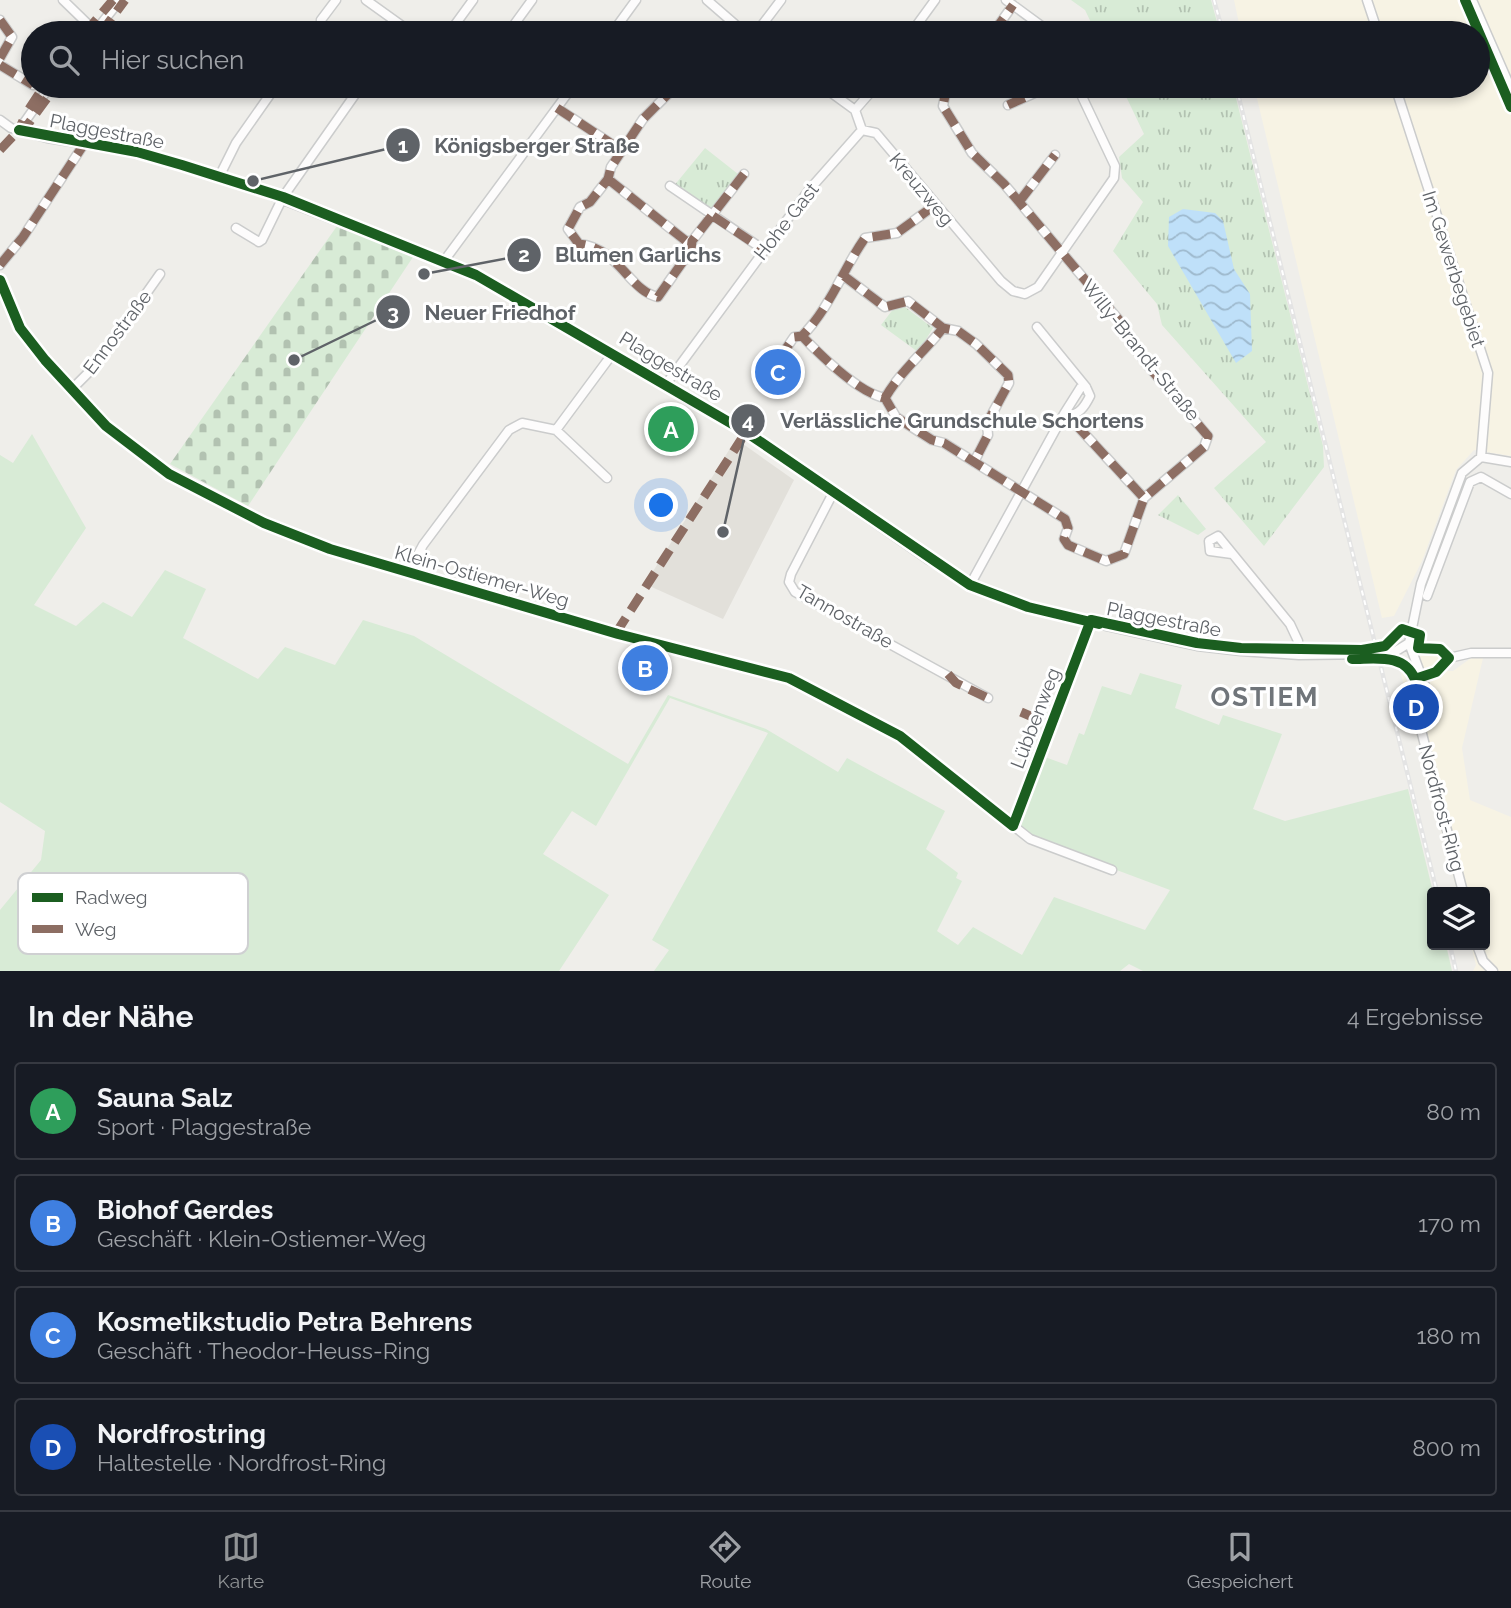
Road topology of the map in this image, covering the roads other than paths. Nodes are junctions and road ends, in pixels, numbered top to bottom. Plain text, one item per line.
1 (63, 0) edge
2 (120, 0) edge
3 (336, 0) edge
4 (366, 0) edge
5 (473, 0) edge
6 (532, 0) edge
7 (636, 0) edge
8 (706, 0) edge
9 (781, 0) edge
10 (935, 0) edge
11 (1367, 0) edge
12 (1472, 0) edge
13 (1010, 3) edge
14 (0, 20) edge
15 (321, 20) dead end
16 (84, 21) edge
17 (104, 21) edge
18 (390, 21) edge
19 (458, 21) edge
20 (517, 21) edge
21 (621, 21) edge
22 (731, 21) edge
23 (765, 21) edge
24 (920, 21) edge
25 (1000, 21) edge
26 (1035, 21) edge
27 (1374, 21) edge
28 (1481, 21) edge
29 (1490, 41) edge
30 (0, 58) edge
31 (0, 65) edge
32 (21, 77) edge
33 (1511, 89) edge
34 (42, 98) edge
35 (268, 98) edge
36 (353, 98) edge
37 (564, 98) edge
38 (661, 98) edge
39 (838, 98) edge
40 (866, 98) edge
41 (945, 98) edge
42 (1025, 98) edge
43 (1083, 98) edge
44 (1399, 98) edge
45 (1008, 106) dead end
46 (556, 108) junction
47 (855, 110) junction
48 (0, 120) edge
49 (19, 130) junction
50 (862, 130) junction
51 (84, 144) junction
52 (621, 150) junction
53 (1055, 155) dead end
54 (744, 174) dead end
55 (219, 177) junction
56 (608, 179) junction
57 (670, 186) dead end
58 (283, 197) junction
59 (1019, 202) junction
60 (934, 205) junction
61 (713, 216) junction
62 (236, 228) dead end
63 (692, 240) junction
64 (764, 250) junction
65 (1062, 253) junction
66 (444, 261) junction
67 (0, 265) edge
68 (160, 274) dead end
69 (844, 276) junction
70 (1, 285) edge
71 (1037, 327) dead end
72 (943, 328) junction
73 (802, 336) junction
74 (613, 353) junction
75 (779, 359) dead end
76 (666, 384) junction
77 (1086, 387) junction
78 (72, 389) junction
79 (885, 398) junction
80 (1066, 415) junction
81 (556, 430) junction
82 (1482, 457) junction
83 (1511, 461) edge
84 (974, 462) junction
85 (607, 478) dead end
86 (1020, 493) junction
87 (833, 494) junction
88 (1511, 494) edge
89 (1144, 498) junction
90 (1232, 554) dead end
91 (408, 573) junction
92 (970, 585) junction
93 (1427, 596) dead end
94 (1091, 622) junction
95 (1409, 643) junction
96 (1511, 653) edge
97 (1299, 655) junction
98 (1450, 658) dead end
99 (988, 698) dead end
100 (1013, 826) junction
101 (1112, 870) dead end
102 (1463, 887) edge
103 (1479, 950) edge
104 (1493, 971) edge

1 - 16 street
2 - 17 street
3 - 15 street
4 - 18 street
5 - 19 street
6 - 20 street
7 - 21 street
8 - 22 street
9 - 23 street
10 - 24 street
11 - 27 street
12 - 28 street
13 - 25 street
13 - 26 street
14 - 30 street
29 - 33 street
31 - 32 street
34 - 49 street
35 - 55 street
36 - 58 street
37 - 46 street
38 - 52 street
39 - 47 street
40 - 47 street
41 - 59 street, Willy-Brandt-Straße
42 - 45 street
43 - 65 street
44 - 82 street, Im Gewerbegebiet
46 - 52 street
46 - 66 street
47 - 50 street
48 - 49 street, Plaggestraße
49 - 51 street, Plaggestraße
50 - 60 street, Kreuzweg
50 - 64 street, Hohe Gast
51 - 55 street, Plaggestraße
51 - 67 street
52 - 56 street
53 - 59 street
54 - 61 street
55 - 58 street, Plaggestraße
56 - 63 street
56 - 63 street
57 - 61 street
58 - 62 street
58 - 66 street, Plaggestraße
59 - 65 street, Willy-Brandt-Straße
60 - 65 street, Kreuzweg
60 - 69 street
61 - 63 street
61 - 64 street
64 - 76 street, Hohe Gast
65 - 89 street, Willy-Brandt-Straße
66 - 74 street, Plaggestraße
68 - 78 street, Ennostraße
69 - 72 street
69 - 73 street
70 - 78 street, Klein-Ostiemer-Weg
71 - 77 street
72 - 79 street
72 - 84 street
73 - 75 street
73 - 79 street
74 - 76 street, Plaggestraße
74 - 81 street
76 - 87 street, Plaggestraße
77 - 80 street
77 - 80 street
78 - 91 street, Klein-Ostiemer-Weg
79 - 84 street
80 - 86 street
80 - 89 street
81 - 85 street
81 - 91 street
82 - 83 street
82 - 95 street
84 - 86 street
86 - 89 street
86 - 92 street
87 - 92 street, Plaggestraße
87 - 99 street, Tannostraße
88 - 93 street
90 - 97 street
91 - 100 street, Klein-Ostiemer-Weg
92 - 94 street, Plaggestraße
94 - 97 street, Plaggestraße
94 - 100 street, Lübbenweg
95 - 97 street, Plaggestraße
95 - 102 street, Nordfrost-Ring
96 - 98 street
100 - 101 street, Klein-Ostiemer-Weg
103 - 104 street

